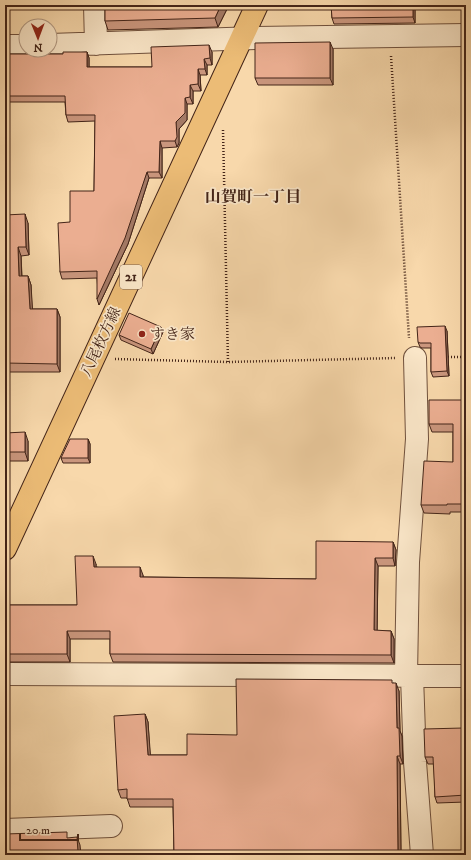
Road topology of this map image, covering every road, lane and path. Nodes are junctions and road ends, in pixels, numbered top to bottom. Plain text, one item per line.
1 (95, 5) edge
2 (257, 5) edge
3 (466, 35) edge
4 (389, 36) junction
5 (242, 39) junction
6 (96, 44) junction
7 (58, 45) edge
8 (5, 46) edge
9 (18, 46) edge
10 (223, 129) dead end
11 (466, 357) edge
12 (413, 358) junction
13 (114, 359) dead end
14 (228, 362) junction
15 (5, 549) edge
16 (5, 674) edge
17 (409, 676) junction
18 (466, 676) edge
19 (111, 826) dead end
20 (5, 830) edge
21 (422, 855) edge

1 - 6 street
2 - 5 main road, 八尾枚方線 / 21
3 - 4 street
4 - 5 street
4 - 12 path
5 - 6 street
5 - 15 main road, 八尾枚方線 / 21
6 - 7 street
8 - 9 street
10 - 14 path
11 - 12 path
12 - 14 path
12 - 17 street
13 - 14 path
16 - 17 street
17 - 18 street
17 - 21 street
19 - 20 street

